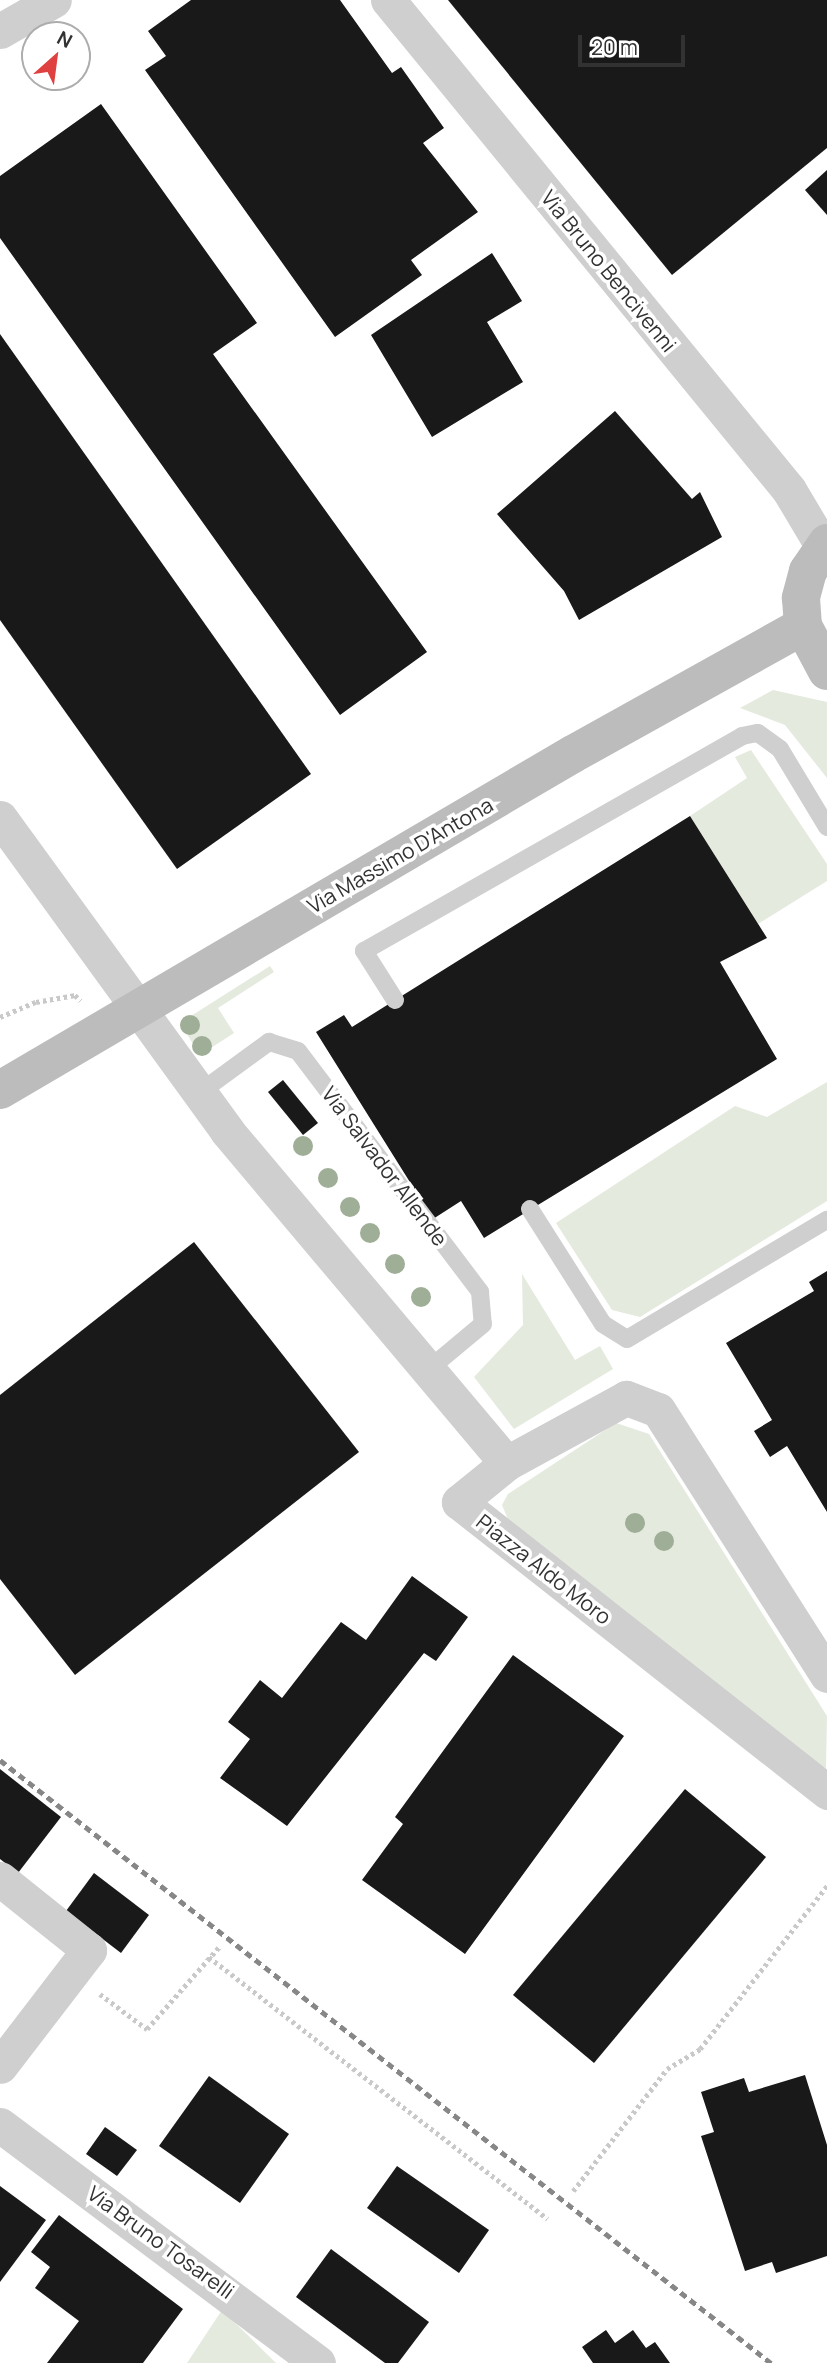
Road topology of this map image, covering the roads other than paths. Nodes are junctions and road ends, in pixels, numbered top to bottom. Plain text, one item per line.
1 (54, 0) edge
2 (388, 0) edge
3 (0, 31) edge
4 (825, 545) edge
5 (803, 626) junction
6 (827, 671) edge
7 (0, 818) edge
8 (827, 827) edge
9 (396, 1000) dead end
10 (0, 1090) edge
11 (199, 1093) junction
12 (530, 1209) dead end
13 (827, 1220) edge
14 (428, 1370) junction
15 (507, 1463) junction
16 (819, 1639) edge
17 (827, 1675) edge
18 (827, 1792) edge
19 (0, 1879) edge
20 (0, 2066) edge
21 (0, 2125) edge
22 (318, 2363) edge

1 - 3 street
2 - 4 street, Via Bruno Bencivenni
4 - 5 street
5 - 6 street
5 - 10 street, Via Massimo D'Antona, bridge
7 - 11 street
8 - 9 lane
11 - 14 street
11 - 14 lane, Via Salvador Allende
12 - 13 lane
14 - 15 street
15 - 16 street, Piazza Aldo Moro
15 - 18 street, Piazza Aldo Moro
16 - 17 street, Piazza Aldo Moro
19 - 20 street
21 - 22 street, Via Bruno Tosarelli

